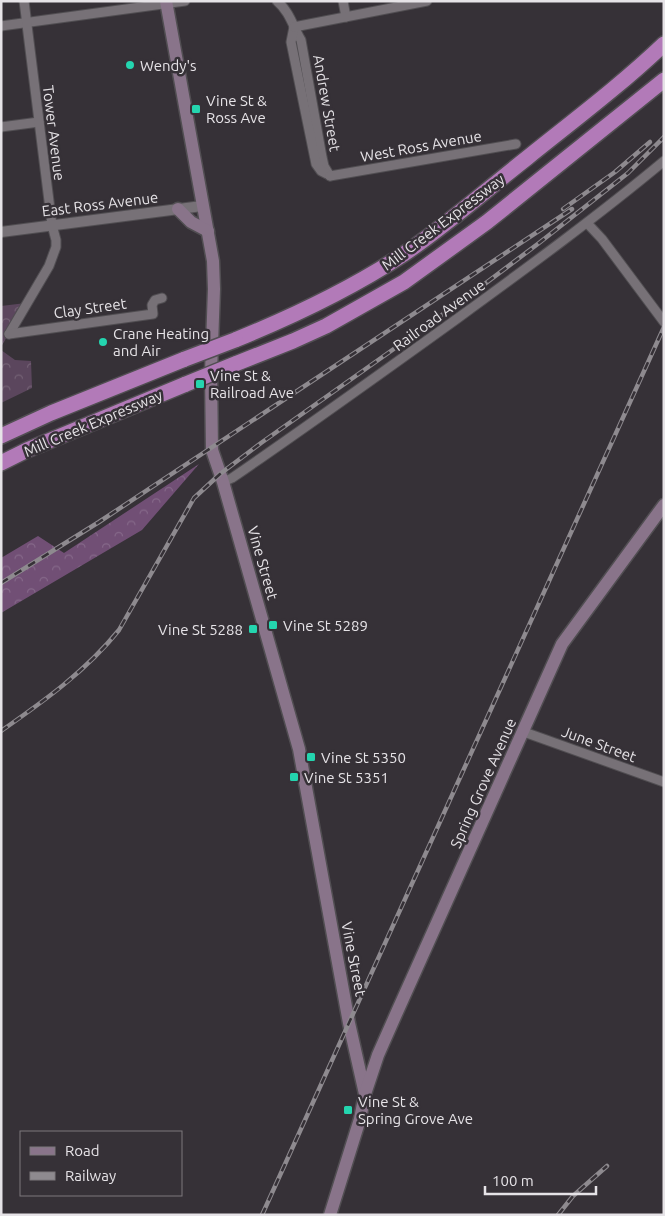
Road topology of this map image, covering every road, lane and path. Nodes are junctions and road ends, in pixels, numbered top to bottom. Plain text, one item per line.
1 (24, 1) edge
2 (185, 1) edge
3 (277, 1) edge
4 (343, 1) edge
5 (427, 1) edge
6 (166, 3) edge
7 (346, 17) junction
8 (27, 22) junction
9 (1, 26) edge
10 (294, 27) junction
11 (664, 44) edge
12 (664, 80) edge
13 (39, 122) junction
14 (1, 128) edge
15 (516, 144) dead end
16 (664, 161) edge
17 (330, 176) joint
18 (202, 206) junction
19 (178, 209) junction
20 (587, 224) junction
21 (52, 225) junction
22 (208, 231) junction
23 (1, 232) edge
24 (162, 298) dead end
25 (664, 322) edge
26 (9, 334) joint
27 (1, 436) edge
28 (54, 439) junction
29 (1, 464) edge
30 (1, 474) edge
31 (223, 482) junction
32 (664, 505) edge
33 (524, 732) junction
34 (664, 782) edge
35 (366, 1094) junction
36 (330, 1215) edge

1 - 8 street, Tower Avenue
2 - 6 street
3 - 10 street
4 - 7 street
5 - 7 street
6 - 8 street
6 - 18 main road, Vine Street
7 - 10 street
8 - 9 street
8 - 13 street, Tower Avenue
10 - 17 street, Andrew Street
11 - 27 highway, Mill Creek Expressway, bridge
12 - 28 highway, Mill Creek Expressway, bridge
13 - 14 street
13 - 21 street, Tower Avenue
15 - 17 street, West Ross Avenue
16 - 20 street, Railroad Avenue
18 - 19 street, East Ross Avenue
18 - 22 main road, Vine Street
19 - 21 street, East Ross Avenue
19 - 22 main road
20 - 25 street
20 - 31 street, Railroad Avenue
21 - 23 street, East Ross Avenue
21 - 26 street, Tower Avenue
22 - 31 main road, Vine Street
24 - 26 street, Clay Street
28 - 29 highway, Mill Creek Expressway
28 - 30 highway
31 - 35 main road, Vine Street
32 - 33 main road, Spring Grove Avenue
33 - 34 street, June Street
33 - 35 main road, Spring Grove Avenue
35 - 36 main road, Vine Street

